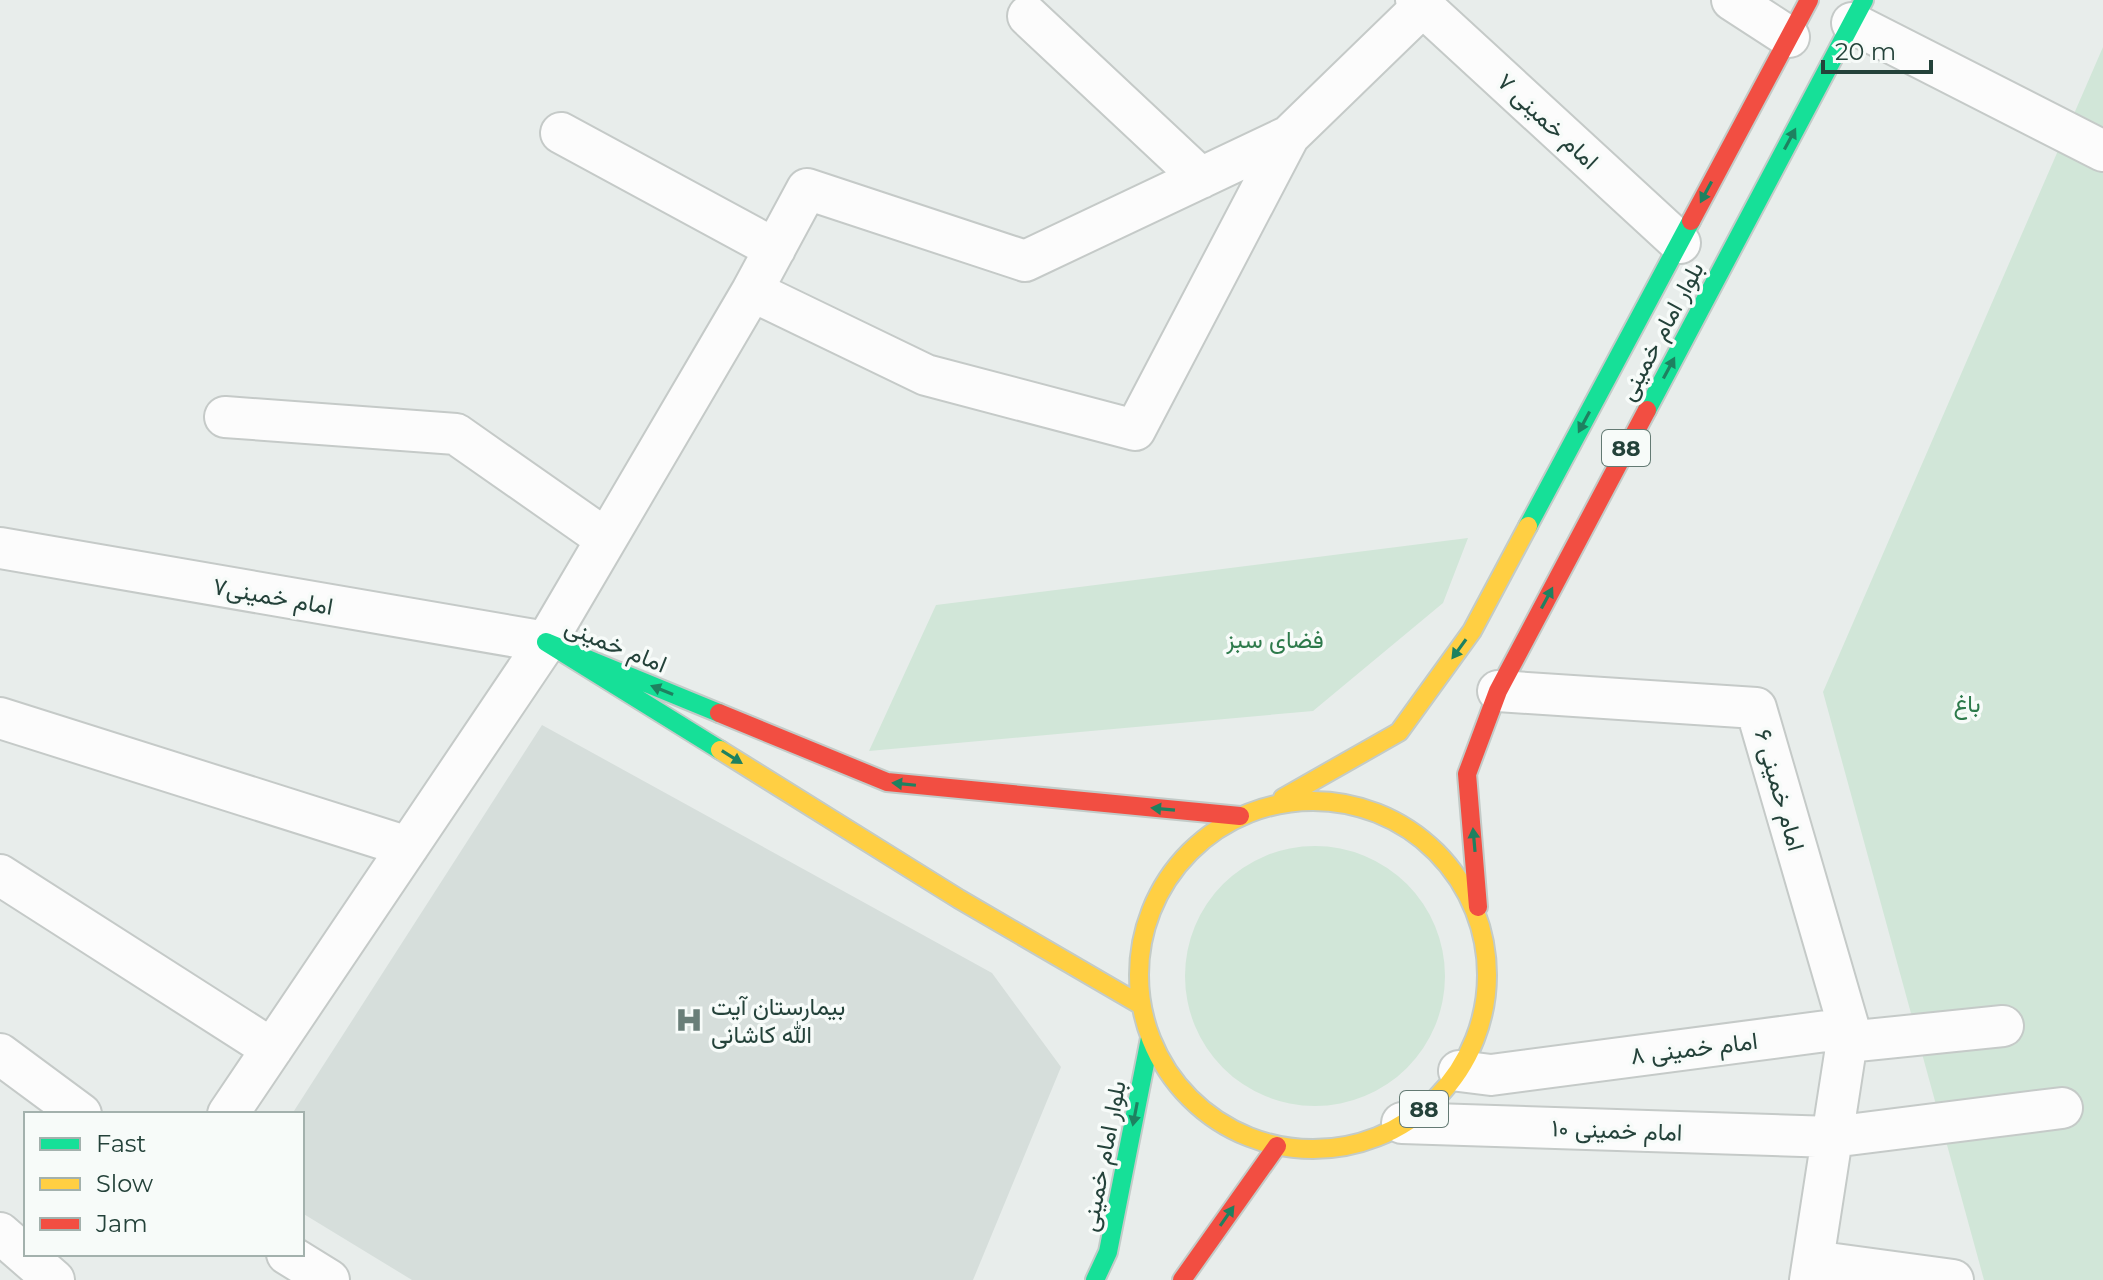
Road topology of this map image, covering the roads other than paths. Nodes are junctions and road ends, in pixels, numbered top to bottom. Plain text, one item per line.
1 (1732, 0) edge
2 (1809, 0) edge
3 (1419, 3) edge
4 (1858, 11) edge
5 (1028, 16) dead end
6 (1789, 37) junction
7 (561, 133) dead end
8 (1289, 136) junction
9 (2103, 151) edge
10 (1201, 178) junction
11 (1680, 243) junction
12 (775, 249) junction
13 (752, 291) junction
14 (225, 417) dead end
15 (606, 539) junction
16 (0, 548) edge
17 (546, 642) junction
18 (1498, 691) junction
19 (0, 718) edge
20 (1268, 806) junction
21 (1240, 816) junction
22 (408, 847) junction
23 (0, 875) edge
24 (1478, 918) junction
25 (1141, 1005) junction
26 (2003, 1026) dead end
27 (1848, 1035) junction
28 (1150, 1038) junction
29 (272, 1049) junction
30 (0, 1054) edge
31 (1459, 1071) junction
32 (2062, 1108) dead end
33 (78, 1112) edge
34 (229, 1112) edge
35 (1402, 1123) junction
36 (1834, 1123) junction
37 (1277, 1146) junction
38 (0, 1233) edge
39 (24, 1254) edge
40 (26, 1256) edge
41 (290, 1256) edge
42 (1811, 1271) edge
43 (54, 1280) edge
44 (329, 1280) edge
45 (1095, 1280) edge
46 (1182, 1280) edge
47 (1953, 1280) edge

1 - 6 street
2 - 6 main road, بلوار امام خمینی / 88
3 - 8 street
3 - 11 street, امام خمینی ۷
4 - 9 street
18 -> 4 main road, بلوار امام خمینی / 88
5 - 10 street
6 -> 11 main road, بلوار امام خمینی / 88
7 - 12 street
8 - 10 street
8 - 13 street
10 - 12 street
11 -> 20 main road, بلوار امام خمینی / 88
12 - 13 street
13 - 15 street
14 - 15 street
15 - 17 street
16 - 17 street, امام خمینی۷
21 -> 17 main road, امام خمینی
17 - 22 street
17 -> 25 main road, امام خمینی
24 -> 18 main road, بلوار امام خمینی / 88
18 - 27 street, امام خمینی ۶
19 - 22 street
20 - 21 main road, 88
20 - 24 main road, 88
21 - 25 main road, 88
22 - 29 street
23 - 29 street
24 - 31 main road, 88
25 - 28 main road, 88
26 - 27 street, امام خمینی ۸
27 - 31 street, امام خمینی ۸
27 - 36 street
28 - 37 main road, 88
28 -> 45 main road, بلوار امام خمینی / 88
29 - 34 street
30 - 33 street
31 - 35 main road, 88
32 - 36 street, امام خمینی ۱۰
35 - 36 street, امام خمینی ۱۰
35 - 37 main road, 88
36 - 42 street
46 -> 37 main road
38 - 39 street
40 - 43 street
41 - 44 street
42 - 47 street

